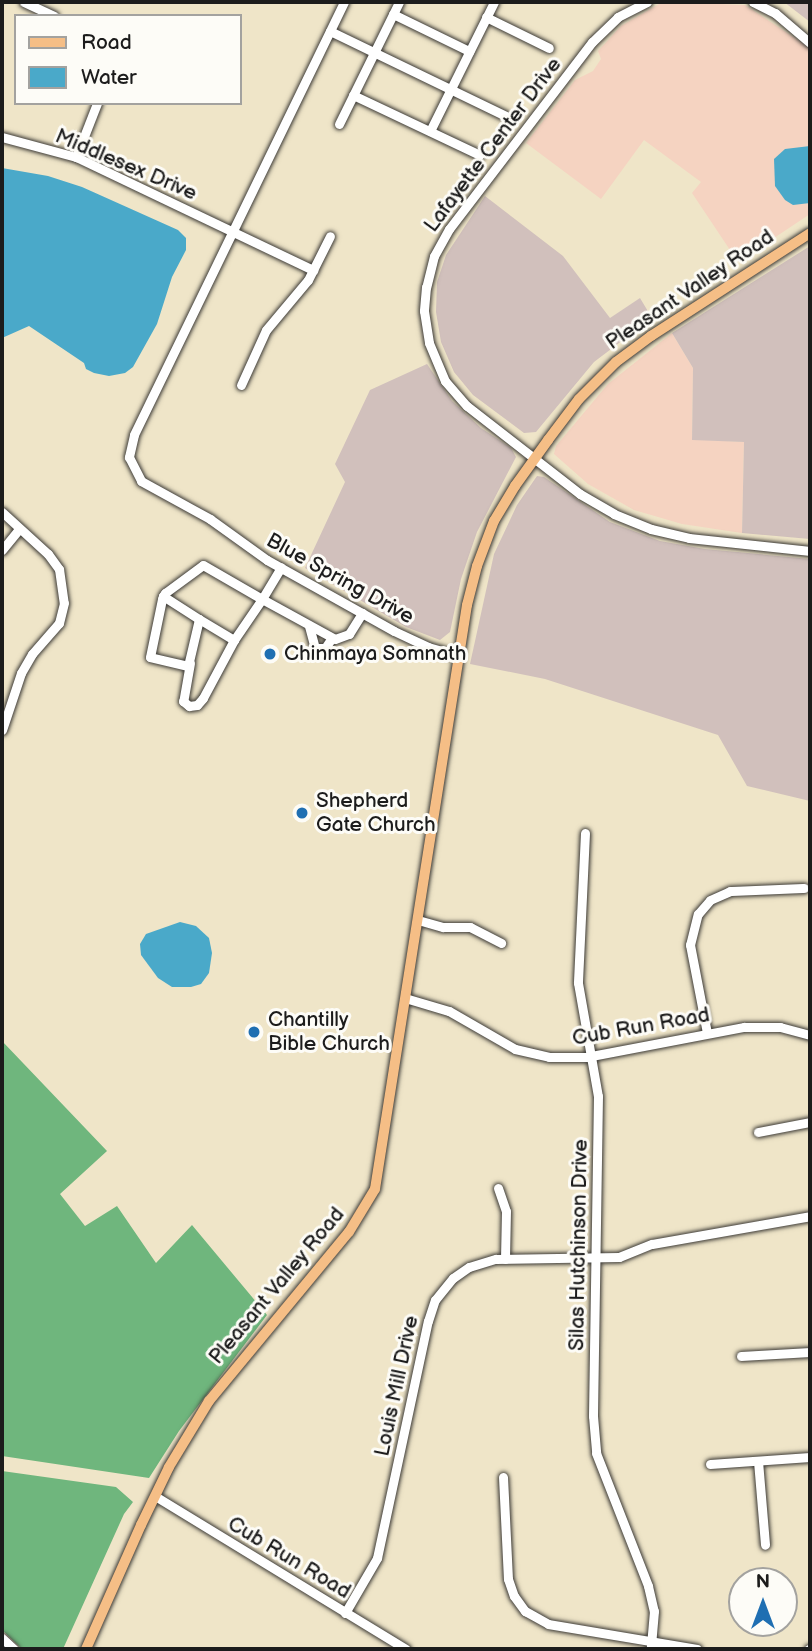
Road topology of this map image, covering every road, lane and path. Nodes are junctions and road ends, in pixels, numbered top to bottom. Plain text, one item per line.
1 (24, 2) edge
2 (344, 2) edge
3 (399, 2) edge
4 (494, 2) edge
5 (647, 2) edge
6 (753, 2) edge
7 (50, 14) edge
8 (393, 14) junction
9 (486, 17) junction
10 (330, 32) junction
11 (810, 43) edge
12 (550, 48) dead end
13 (469, 51) junction
14 (373, 54) junction
15 (450, 90) junction
16 (353, 95) junction
17 (96, 105) edge
18 (506, 116) dead end
19 (339, 124) dead end
20 (430, 131) junction
21 (2, 137) edge
22 (480, 155) dead end
23 (76, 157) junction
24 (233, 232) junction
25 (807, 233) edge
26 (330, 236) dead end
27 (313, 271) junction
28 (241, 385) dead end
29 (534, 459) junction
30 (2, 512) edge
31 (18, 530) junction
32 (2, 550) edge
33 (810, 551) edge
34 (281, 567) junction
35 (163, 596) junction
36 (262, 599) junction
37 (362, 612) junction
38 (199, 619) junction
39 (309, 626) junction
40 (234, 639) junction
41 (331, 639) junction
42 (460, 656) junction
43 (190, 663) junction
44 (2, 730) edge
45 (585, 833) dead end
46 (804, 888) dead end
47 (418, 920) junction
48 (501, 943) dead end
49 (405, 998) junction
50 (706, 1033) junction
51 (810, 1035) edge
52 (592, 1056) junction
53 (810, 1122) edge
54 (758, 1132) dead end
55 (498, 1188) dead end
56 (810, 1216) edge
57 (505, 1259) junction
58 (596, 1260) junction
59 (810, 1352) edge
60 (741, 1356) dead end
61 (810, 1457) edge
62 (758, 1461) junction
63 (710, 1464) dead end
64 (503, 1477) dead end
65 (155, 1496) junction
66 (765, 1545) dead end
67 (345, 1613) junction
68 (2, 1637) edge
69 (651, 1646) edge
70 (14, 1649) edge
71 (86, 1649) edge
72 (406, 1649) edge
73 (697, 1649) edge

1 - 7 street
2 - 10 street
3 - 8 street
4 - 9 street
5 - 29 street, Lafayette Center Drive
6 - 11 street
8 - 13 street
8 - 14 street
9 - 12 street
9 - 13 street
10 - 14 street
10 - 24 street
13 - 15 street
14 - 15 street
14 - 16 street
15 - 18 street
15 - 20 street
16 - 19 street
16 - 20 street
17 - 23 street
20 - 22 street
21 - 23 street, Middlesex Drive
23 - 24 street, Middlesex Drive
24 - 27 street, Middlesex Drive
24 - 34 street, Blue Spring Drive
25 - 29 main road, Pleasant Valley Road
26 - 27 street
27 - 28 street
29 - 33 street, Lafayette Center Drive
29 - 42 main road, Pleasant Valley Road
30 - 31 street
31 - 32 street
31 - 44 street
34 - 36 street
34 - 37 street, Blue Spring Drive
35 - 36 street
35 - 38 street
35 - 43 street
36 - 39 street
36 - 40 street
37 - 41 street
37 - 42 street, Blue Spring Drive
38 - 40 street
38 - 43 street
39 - 41 street
39 - 41 street
40 - 43 street
42 - 47 main road, Pleasant Valley Road
45 - 52 street, Silas Hutchinson Drive
46 - 50 street
47 - 48 street
47 - 49 main road, Pleasant Valley Road
49 - 52 street, Cub Run Road
49 - 65 main road, Pleasant Valley Road
50 - 51 street, Cub Run Road
50 - 52 street, Cub Run Road
52 - 58 street, Silas Hutchinson Drive
53 - 54 street
55 - 57 street
56 - 58 street, Louis Mill Drive
57 - 58 street, Louis Mill Drive
57 - 67 street, Louis Mill Drive
58 - 69 street, Silas Hutchinson Drive
59 - 60 street
61 - 62 street
62 - 63 street
62 - 66 street
64 - 69 street
65 - 67 street, Cub Run Road
65 - 71 main road, Pleasant Valley Road
67 - 72 street, Cub Run Road
68 - 70 street
69 - 73 street

